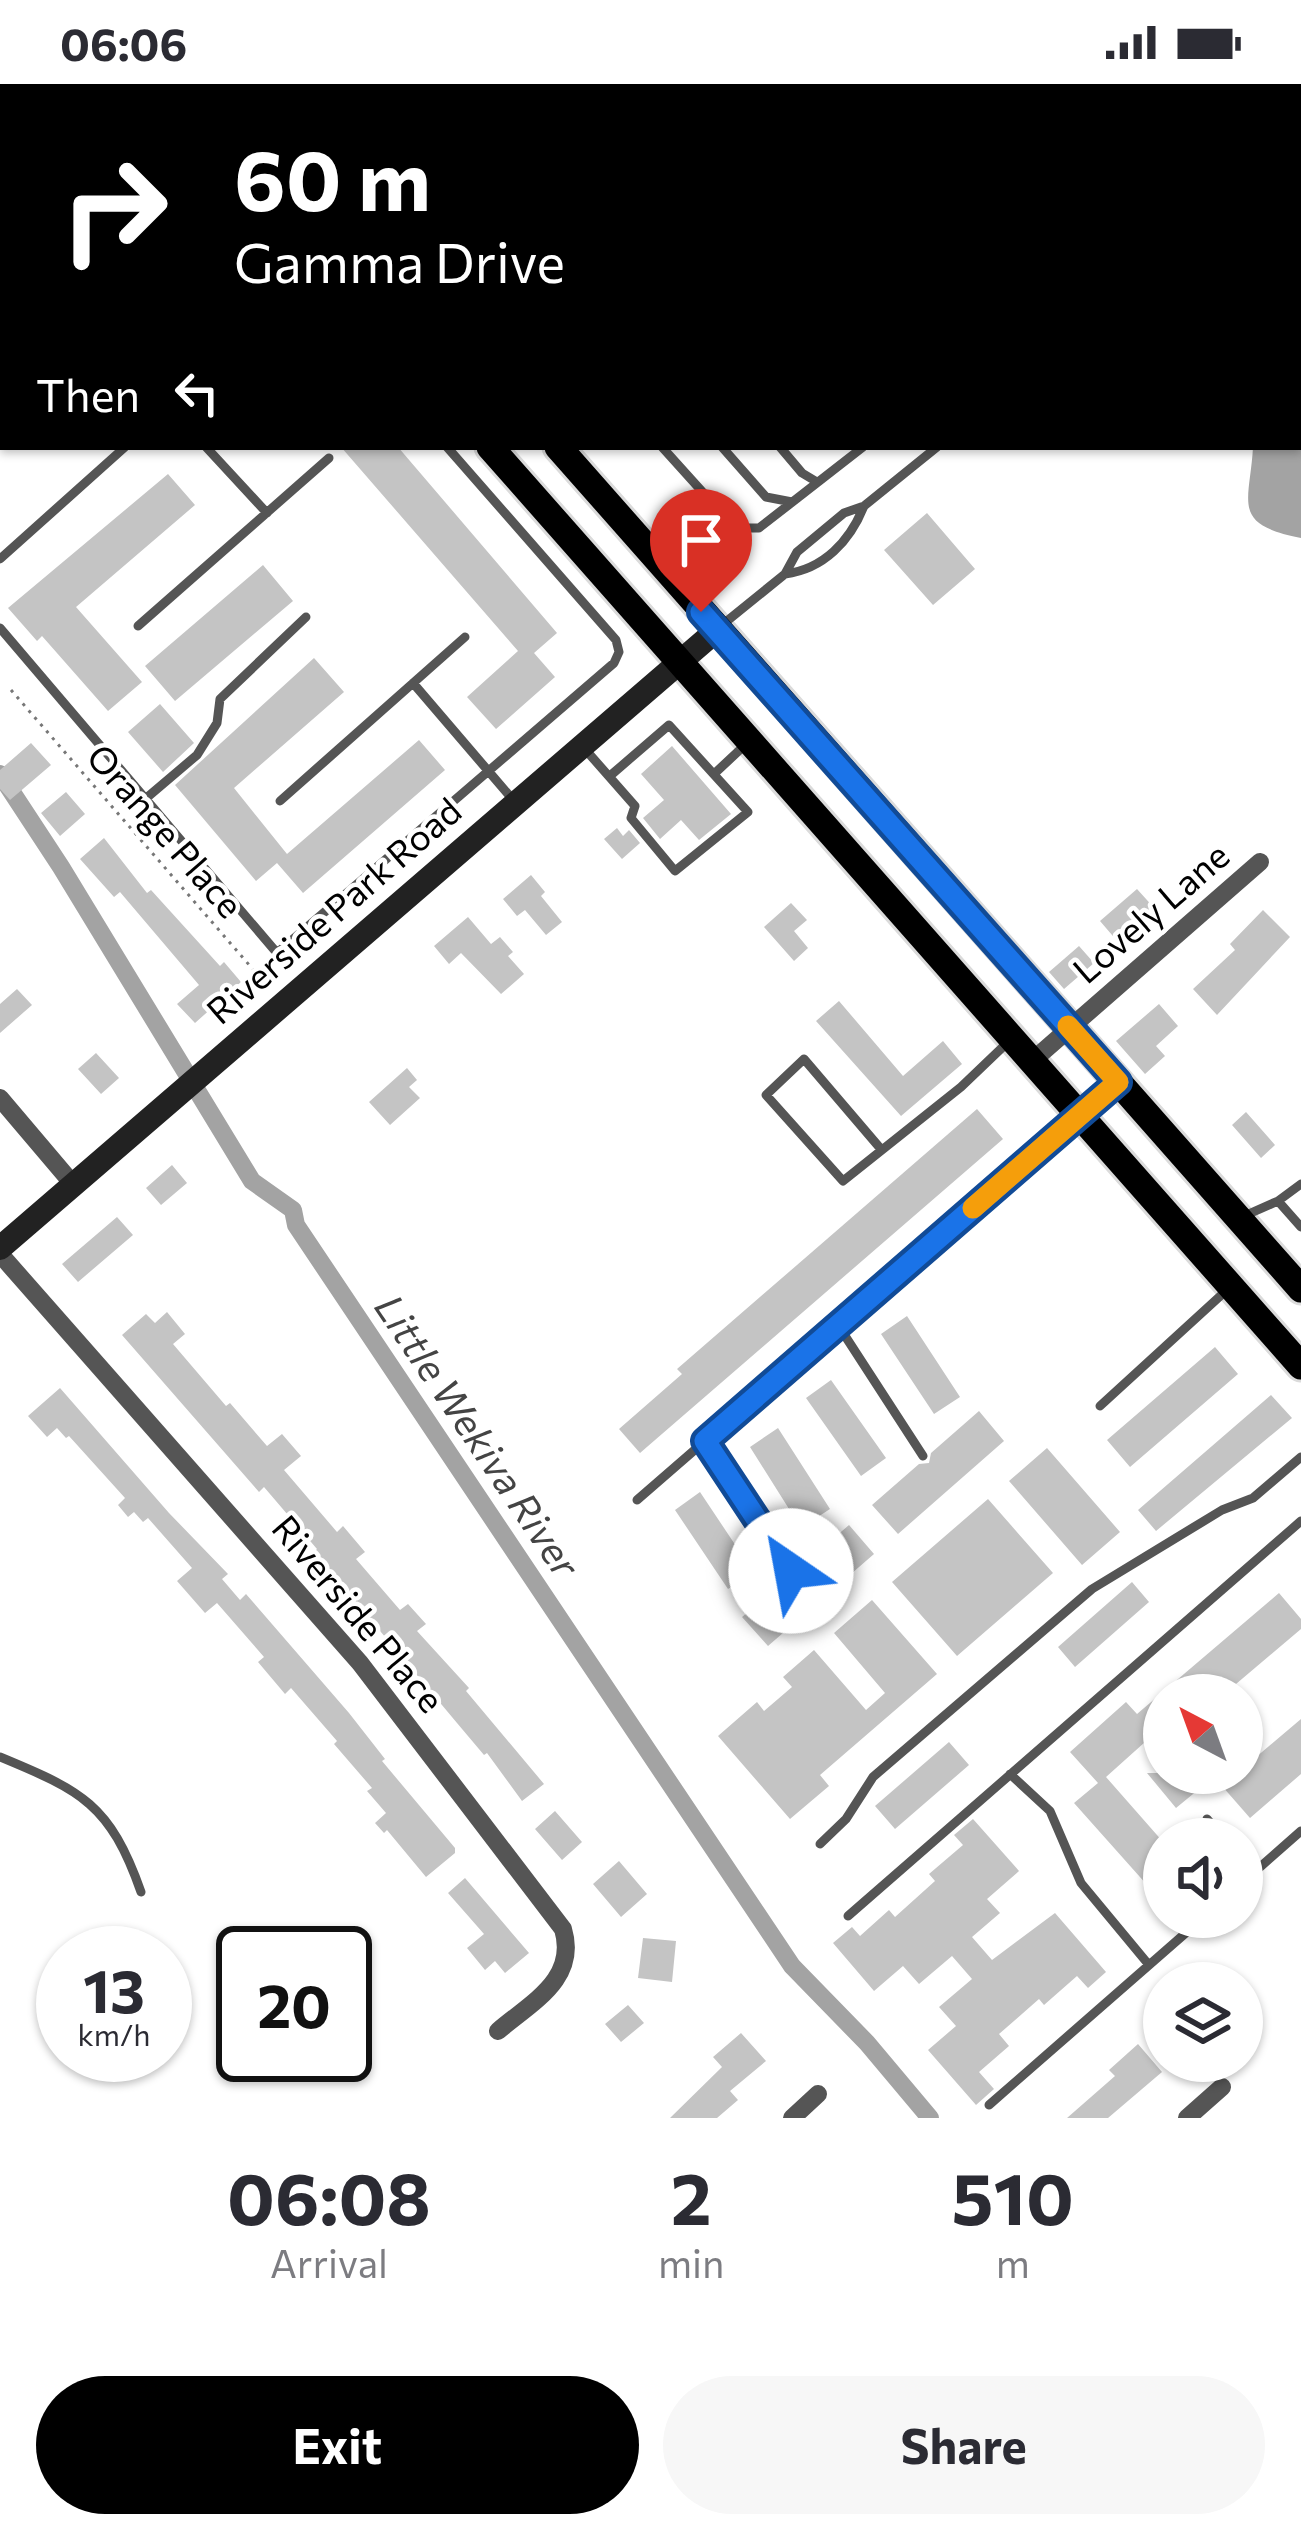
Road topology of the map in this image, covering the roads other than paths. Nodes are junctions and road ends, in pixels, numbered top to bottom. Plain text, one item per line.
1 (122, 450) edge
2 (209, 450) edge
3 (450, 450) edge
4 (493, 450) edge
5 (560, 450) edge
6 (665, 450) edge
7 (725, 450) edge
8 (783, 450) edge
9 (842, 450) edge
10 (859, 450) edge
11 (933, 450) edge
12 (329, 458) dead end
13 (849, 458) junction
14 (817, 482) junction
15 (792, 502) junction
16 (864, 506) junction
17 (267, 513) junction
18 (0, 560) edge
19 (785, 574) junction
20 (306, 617) dead end
21 (139, 626) dead end
22 (0, 628) edge
23 (716, 630) junction
24 (465, 638) dead end
25 (677, 662) junction
26 (413, 683) junction
27 (749, 742) junction
28 (580, 744) junction
29 (490, 772) junction
30 (714, 774) junction
31 (610, 776) junction
32 (144, 800) junction
33 (280, 801) dead end
34 (514, 801) junction
35 (1260, 862) dead end
36 (1069, 1028) junction
37 (1012, 1040) junction
38 (1031, 1062) junction
39 (1118, 1082) junction
40 (0, 1097) edge
41 (1078, 1116) junction
42 (880, 1148) junction
43 (72, 1183) junction
44 (1301, 1184) edge
45 (1278, 1201) junction
46 (1238, 1218) junction
47 (1301, 1227) edge
48 (0, 1251) edge
49 (1230, 1287) junction
50 (1301, 1289) edge
51 (838, 1325) junction
52 (1301, 1366) edge
53 (1100, 1406) dead end
54 (705, 1441) junction
55 (923, 1456) dead end
56 (1301, 1456) edge
57 (637, 1500) dead end
58 (1301, 1521) edge
59 (791, 1571) dead end
60 (0, 1757) edge
61 (1010, 1774) junction
62 (1301, 1832) edge
63 (820, 1844) dead end
64 (1263, 1865) edge
65 (141, 1892) dead end
66 (848, 1916) dead end
67 (1180, 1938) edge
68 (1145, 1962) edge
69 (1153, 1962) edge
70 (1143, 1970) edge
71 (498, 2031) dead end
72 (1222, 2087) dead end
73 (818, 2095) dead end
74 (989, 2105) dead end
75 (792, 2118) edge
76 (1187, 2118) edge

1 - 18 lane
2 - 17 lane
3 - 29 lane
4 - 25 main road
5 - 23 main road
6 - 15 lane
7 - 15 lane
8 - 14 lane
9 - 13 lane
10 - 13 lane
11 - 16 lane
12 - 17 lane
13 - 14 lane
14 - 15 lane
16 - 19 lane
16 - 19 lane
17 - 21 lane
19 - 23 lane
20 - 32 lane
22 - 32 lane
23 - 25 street, Riverside Park Road
23 - 36 main road
24 - 26 lane
25 - 27 main road
25 - 28 street, Riverside Park Road
26 - 29 lane
26 - 33 lane
27 - 30 lane
27 - 37 main road
28 - 31 lane
28 - 34 street, Riverside Park Road
29 - 32 lane
29 - 34 lane
30 - 31 lane
30 - 31 lane
34 - 43 street, Riverside Park Road
35 - 36 street, Lovely Lane
36 - 38 street, Lovely Lane
36 - 39 main road
37 - 38 main road
37 - 42 lane
38 - 41 main road
39 - 41 street
39 - 46 main road
40 - 43 street
41 - 49 main road
41 - 51 lane
42 - 42 lane
43 - 48 street, Riverside Park Road
44 - 45 lane
45 - 46 lane
45 - 47 lane
46 - 50 main road
48 - 71 street, Riverside Place
49 - 52 main road
49 - 53 lane
51 - 54 lane
51 - 55 lane
54 - 57 lane
54 - 59 lane
56 - 63 lane
58 - 61 lane
60 - 65 lane
61 - 66 lane
61 - 68 lane
62 - 64 lane
67 - 69 lane
70 - 74 lane
72 - 76 street
73 - 75 street

